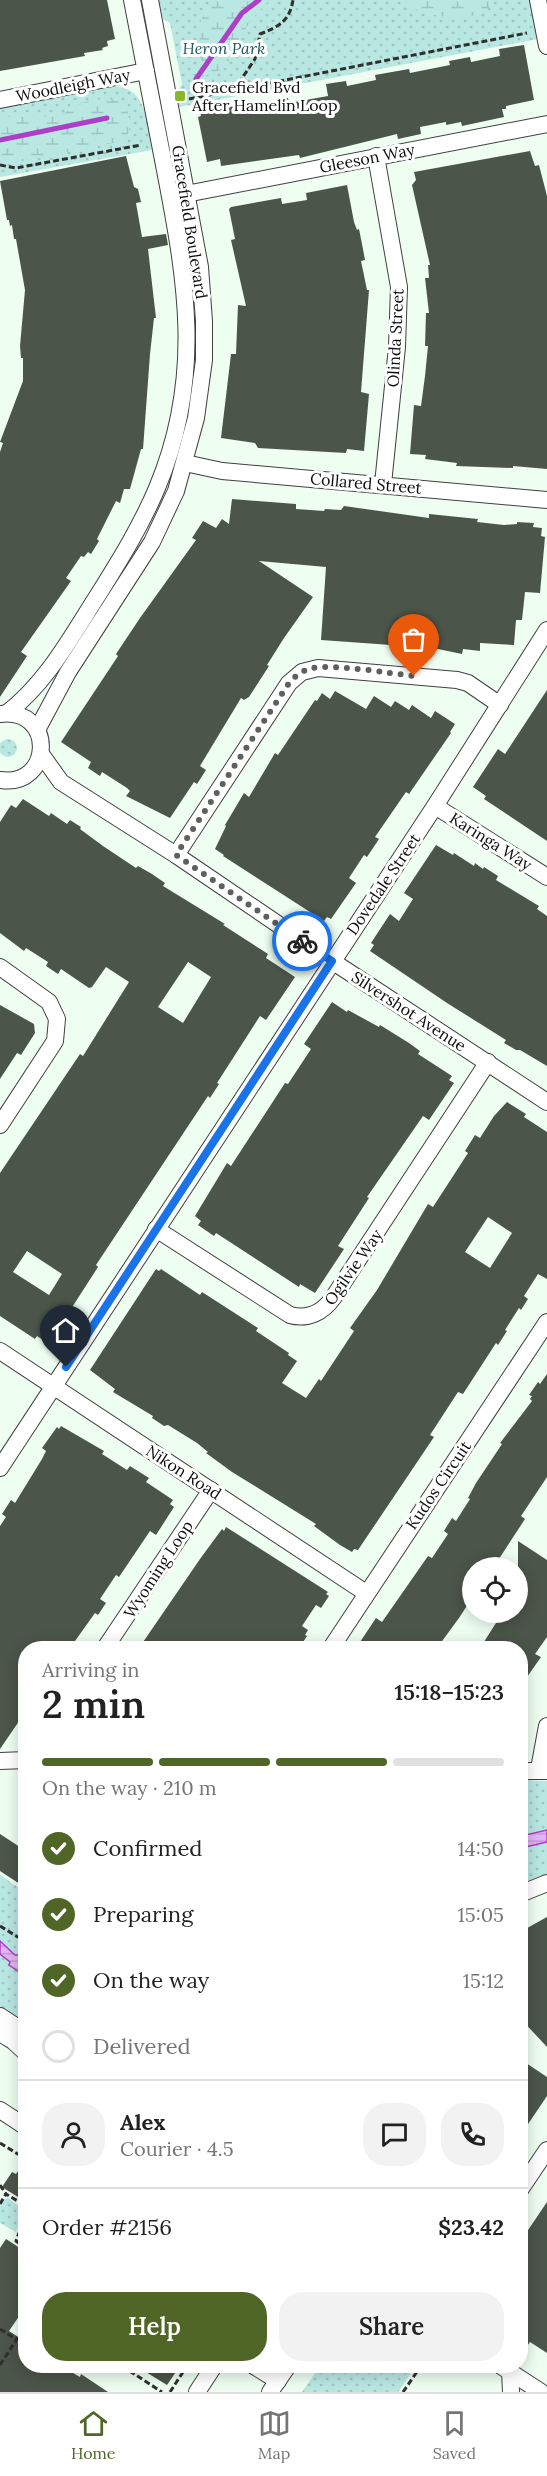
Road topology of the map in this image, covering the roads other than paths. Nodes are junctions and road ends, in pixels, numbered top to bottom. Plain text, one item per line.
1 (132, 0) edge
2 (150, 0) edge
3 (538, 0) edge
4 (547, 46) edge
5 (146, 71) junction
6 (0, 100) edge
7 (547, 124) edge
8 (376, 156) junction
9 (186, 194) junction
10 (185, 462) junction
11 (383, 484) junction
12 (547, 500) edge
13 (547, 630) edge
14 (500, 705) junction
15 (4, 714) edge
16 (37, 730) junction
17 (41, 754) junction
18 (8, 781) edge
19 (61, 782) junction
20 (435, 806) junction
21 (176, 855) junction
22 (547, 877) edge
23 (332, 961) junction
24 (0, 968) edge
25 (488, 1062) junction
26 (547, 1102) edge
27 (0, 1125) edge
28 (156, 1229) junction
29 (547, 1322) edge
30 (0, 1351) edge
31 (54, 1386) junction
32 (0, 1468) edge
33 (212, 1490) junction
34 (366, 1593) junction
35 (110, 1641) edge
36 (335, 1641) edge
37 (547, 1726) edge
38 (18, 1760) edge
39 (0, 1761) edge
40 (543, 1770) edge
41 (528, 1771) edge
42 (547, 1883) edge
43 (528, 1891) edge
44 (0, 2016) edge
45 (18, 2028) edge
46 (0, 2033) edge
47 (18, 2047) edge
48 (0, 2110) edge
49 (18, 2122) edge
50 (547, 2150) edge
51 (528, 2178) edge
52 (209, 2373) edge
53 (261, 2373) edge
54 (283, 2373) edge
55 (507, 2373) edge
56 (513, 2373) edge
57 (274, 2386) edge
58 (197, 2392) edge
59 (510, 2392) edge
60 (541, 2392) edge

1 - 5 street, Gracefield Boulevard
2 - 9 street, Gracefield Boulevard
3 - 4 street
5 - 6 street, Woodleigh Way
5 - 15 street, Gracefield Boulevard
7 - 8 street, Gleeson Way
8 - 9 street, Gleeson Way
8 - 11 street, Olinda Street
9 - 10 street, Gracefield Boulevard
10 - 11 street, Collared Street
10 - 16 street, Gracefield Boulevard
11 - 12 street, Collared Street
13 - 14 street, Dovedale Street
14 - 20 street, Dovedale Street
14 - 21 street
15 - 16 street
16 - 17 street
17 - 18 street
17 - 19 street, Silvershot Avenue
18 - 19 street, Silvershot Avenue
19 - 21 street, Silvershot Avenue
20 - 22 street, Karinga Way
20 - 23 street, Dovedale Street
21 - 23 street, Silvershot Avenue
23 - 25 street, Silvershot Avenue
23 - 28 street, Dovedale Street
24 - 27 street
25 - 26 street, Silvershot Avenue
25 - 28 street, Ogilvie Way
28 - 31 street, Dovedale Street
29 - 34 street, Kudos Circuit
30 - 31 street, Nikon Road
31 - 32 street, Dovedale Street
31 - 33 street, Nikon Road
33 - 34 street, Nikon Road
33 - 35 street, Wyoming Loop
34 - 36 street, Kudos Circuit
37 - 40 street
38 - 39 street
40 - 41 street
42 - 43 street
44 - 45 street
46 - 47 street
48 - 49 street
50 - 51 street
52 - 58 street
53 - 57 street
54 - 57 street
55 - 59 street
56 - 60 street

